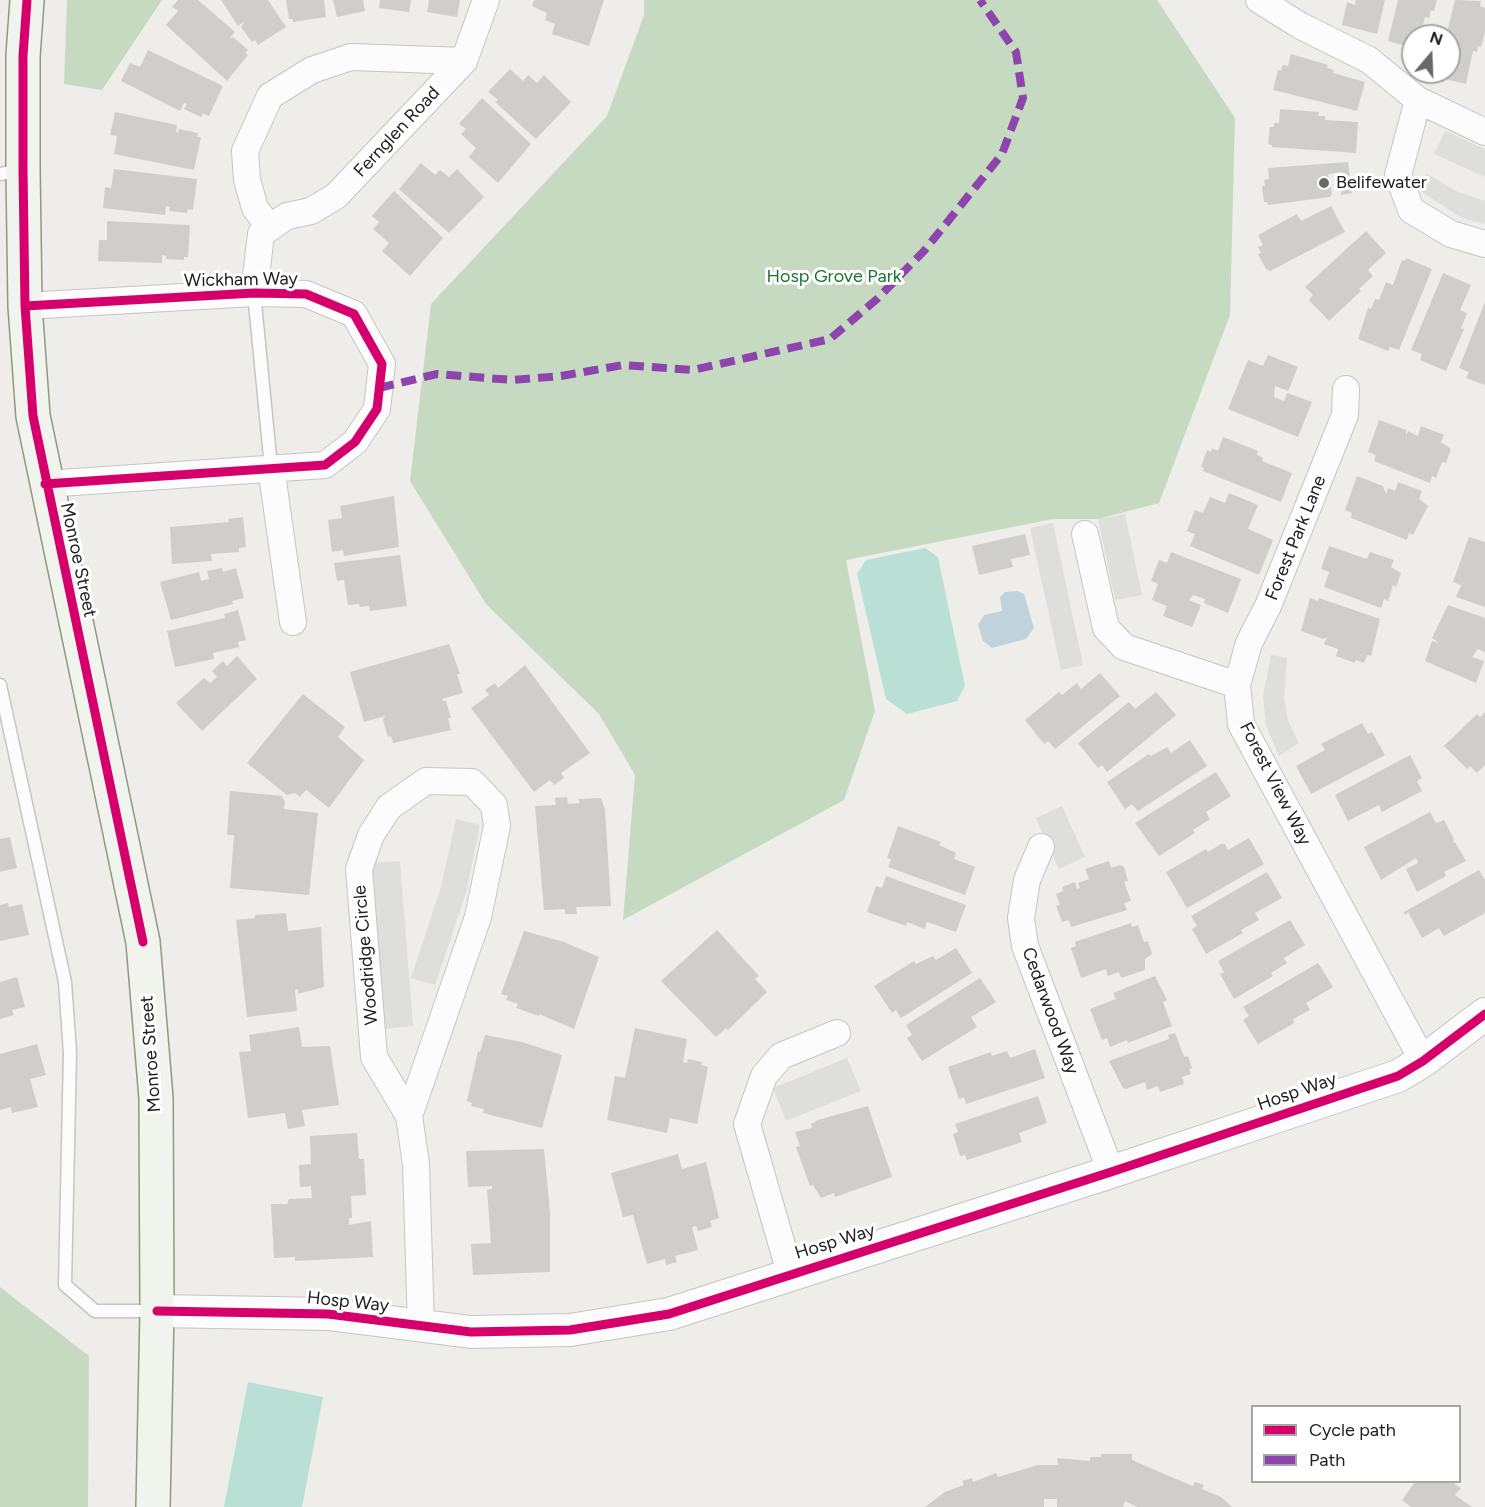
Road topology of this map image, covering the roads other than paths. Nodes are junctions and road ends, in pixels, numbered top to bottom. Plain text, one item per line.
1 (27, 0) edge
2 (486, 0) edge
3 (1259, 0) edge
4 (464, 60) junction
5 (1418, 100) junction
6 (1485, 132) edge
7 (12, 172) edge
8 (270, 228) junction
9 (1485, 244) edge
10 (254, 293) junction
11 (26, 306) junction
12 (1346, 389) dead end
13 (271, 468) junction
14 (45, 484) junction
15 (1085, 534) dead end
16 (293, 622) dead end
17 (0, 685) edge
18 (1237, 685) junction
19 (1041, 847) dead end
20 (1485, 1014) edge
21 (837, 1033) dead end
22 (1423, 1061) junction
23 (409, 1116) junction
24 (1111, 1172) junction
25 (790, 1273) junction
26 (157, 1311) junction
27 (421, 1327) junction
28 (153, 1507) edge

1 - 7 main road, Monroe Street
2 - 4 street, Fernglen Road
3 - 5 street
4 - 8 street, Fernglen Road
4 - 8 street
5 - 6 street
5 - 9 street
7 - 11 main road, Monroe Street
8 - 10 street
10 - 11 street, Wickham Way
10 - 13 lane
10 - 13 street, Wickham Way
11 - 14 main road, Monroe Street
12 - 18 street, Forest Park Lane
13 - 14 street, Wickham Way
13 - 16 street
14 - 26 main road, Monroe Street
15 - 18 street
17 - 26 lane
18 - 22 street, Forest View Way
19 - 24 street, Cedarwood Way
20 - 22 street, Hosp Way
21 - 25 street
22 - 24 street, Hosp Way
23 - 23 street, Woodridge Circle
23 - 27 street, Woodridge Circle
24 - 25 street, Hosp Way
25 - 27 street, Hosp Way
26 - 27 street, Hosp Way
26 - 28 main road, Monroe Street

